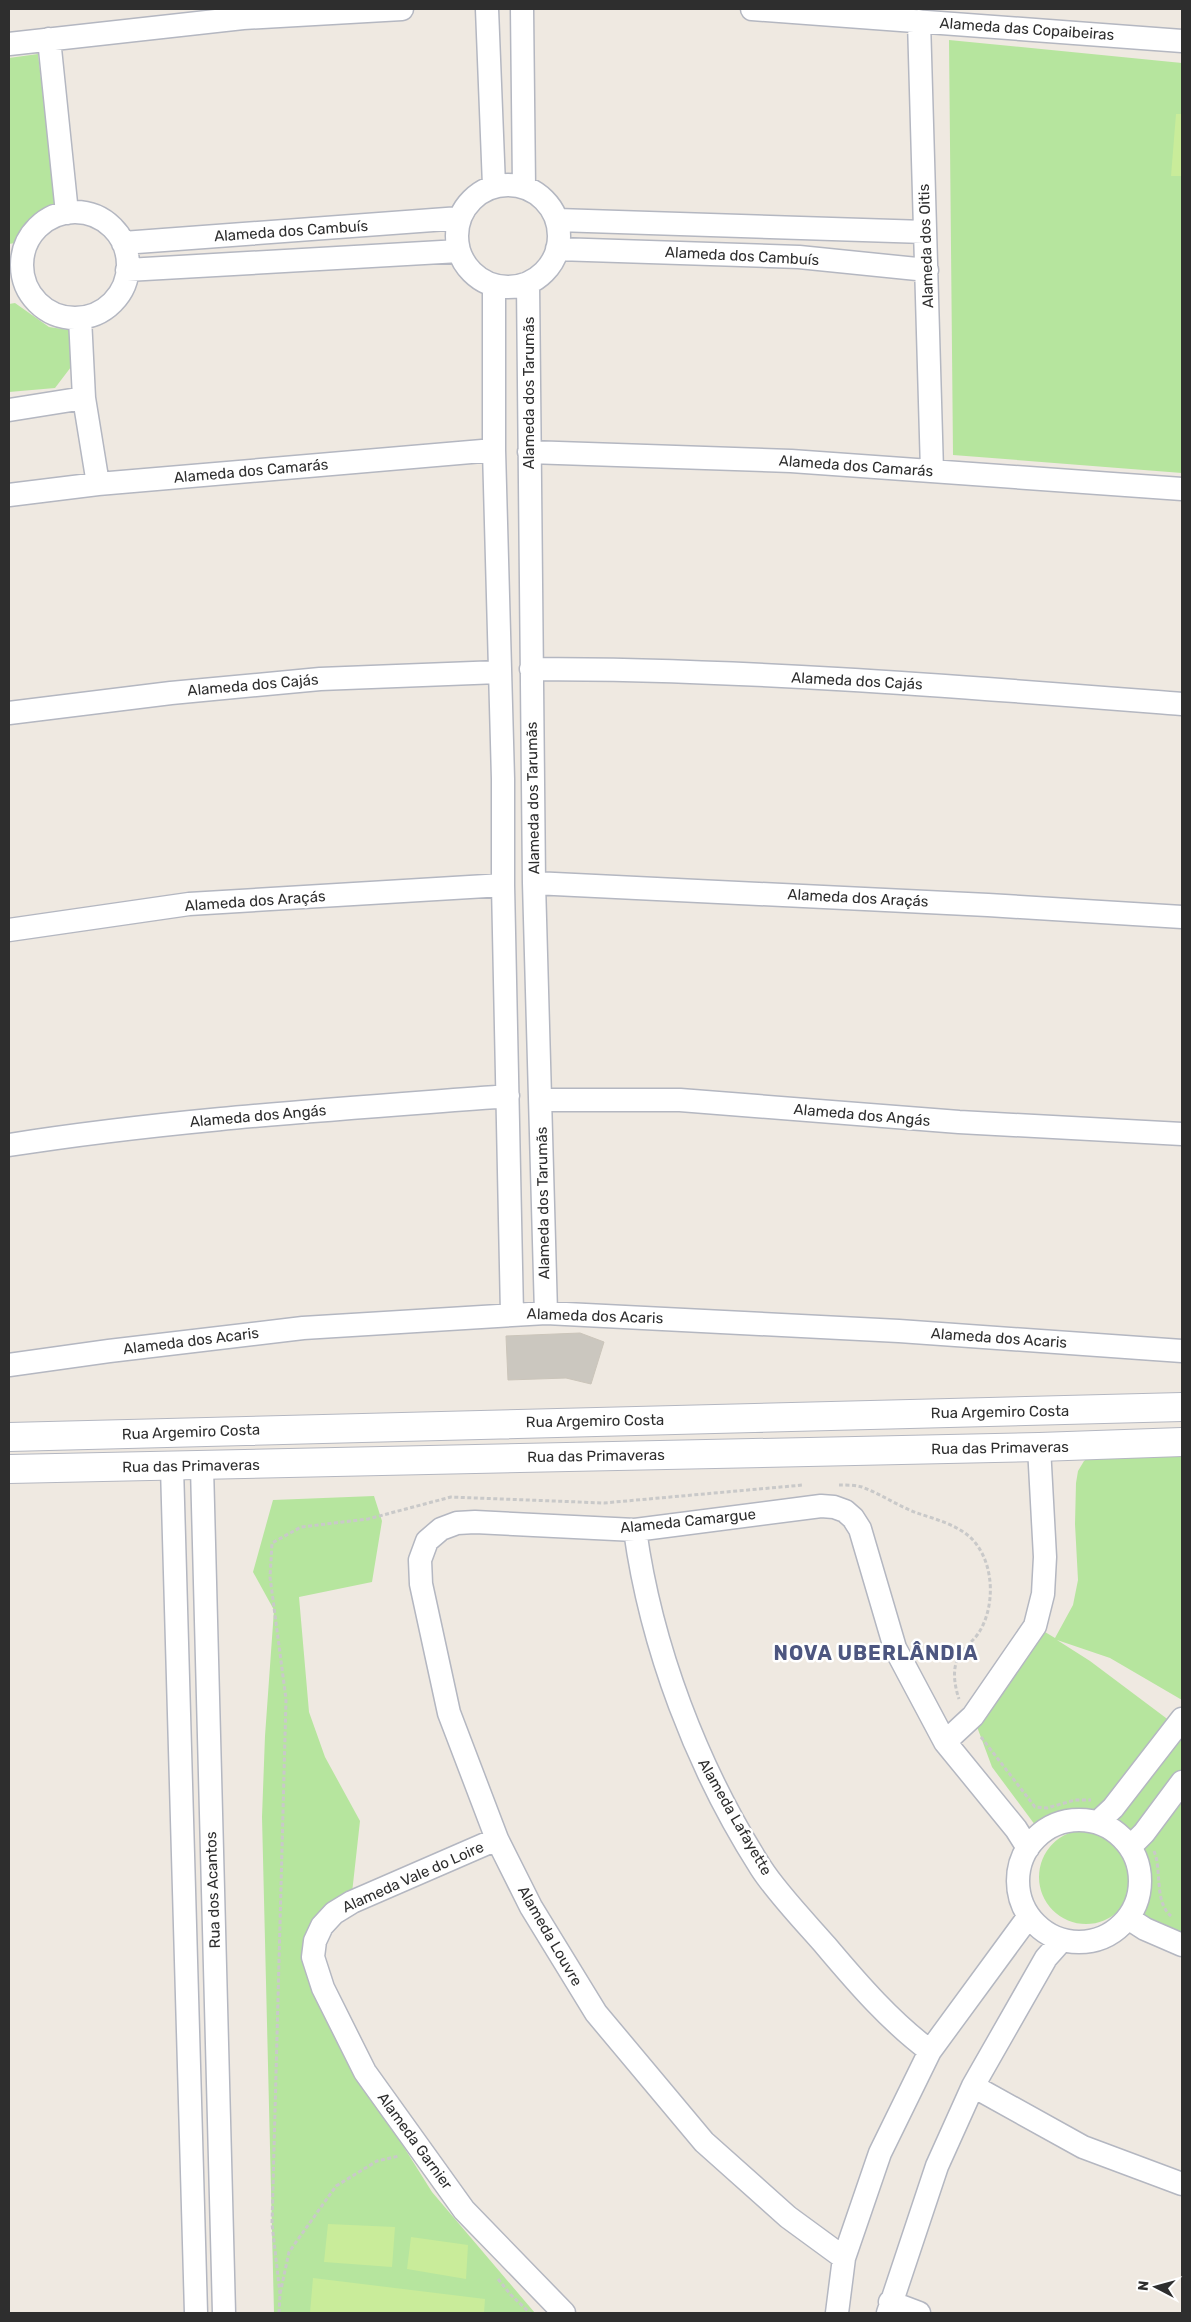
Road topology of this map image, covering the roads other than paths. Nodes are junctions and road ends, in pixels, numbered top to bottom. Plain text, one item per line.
1 (402, 9) edge
2 (486, 9) edge
3 (522, 9) edge
4 (752, 9) edge
5 (919, 21) junction
6 (49, 39) junction
7 (1182, 40) edge
8 (9, 44) edge
9 (494, 186) junction
10 (524, 187) junction
11 (67, 213) junction
12 (460, 218) junction
13 (557, 220) junction
14 (925, 232) junction
15 (123, 243) junction
16 (557, 249) junction
17 (459, 252) junction
18 (16, 257) edge
19 (128, 270) junction
20 (927, 270) junction
21 (528, 283) junction
22 (494, 285) junction
23 (18, 289) edge
24 (80, 318) junction
25 (84, 398) junction
26 (9, 410) edge
27 (494, 450) junction
28 (529, 452) junction
29 (932, 471) junction
30 (98, 484) junction
31 (1182, 489) edge
32 (9, 495) edge
33 (497, 561) junction
34 (530, 561) junction
35 (531, 669) junction
36 (499, 672) junction
37 (1182, 704) edge
38 (9, 713) edge
39 (533, 778) junction
40 (503, 779) junction
41 (534, 883) junction
42 (503, 885) junction
43 (1182, 917) edge
44 (9, 930) edge
45 (538, 994) junction
46 (506, 996) junction
47 (508, 1096) junction
48 (541, 1100) junction
49 (1182, 1134) edge
50 (9, 1145) edge
51 (546, 1313) junction
52 (512, 1314) junction
53 (1182, 1351) edge
54 (9, 1366) edge
55 (1182, 1407) edge
56 (1119, 1410) junction
57 (757, 1416) junction
58 (9, 1437) edge
59 (1182, 1442) edge
60 (1112, 1444) junction
61 (1039, 1448) junction
62 (757, 1453) junction
63 (202, 1466) junction
64 (172, 1467) junction
65 (9, 1469) edge
66 (441, 1529) joint
67 (634, 1530) junction
68 (1182, 1719) edge
69 (945, 1742) junction
70 (1182, 1782) edge
71 (1105, 1815) junction
72 (497, 1839) junction
73 (1137, 1840) junction
74 (1028, 1848) junction
75 (1029, 1916) junction
76 (1128, 1918) junction
77 (1062, 1940) junction
78 (315, 1941) joint
79 (1182, 1945) edge
80 (930, 2051) junction
81 (973, 2086) junction
82 (1182, 2184) edge
83 (844, 2258) junction
84 (889, 2307) edge
85 (196, 2313) edge
86 (224, 2313) edge
87 (564, 2313) edge
88 (837, 2313) edge
89 (919, 2313) edge

1 - 6 street
2 - 9 street
3 - 10 street
4 - 5 street, Alameda das Copaibeiras
5 - 7 street, Alameda das Copaibeiras
5 - 14 street, Alameda dos Oitis
6 - 8 street
6 - 11 street
9 - 10 street
9 - 12 street
10 - 13 street
11 - 15 street
11 - 18 street
12 - 15 street, Alameda dos Cambuís
12 - 17 street
13 - 14 street, Alameda dos Cambuís
13 - 16 street
14 - 20 street, Alameda dos Oitis
15 - 19 street
16 - 20 street, Alameda dos Cambuís
16 - 21 street
17 - 19 street, Alameda dos Cambuís
17 - 22 street
18 - 23 street
19 - 24 street
20 - 29 street, Alameda dos Oitis
21 - 22 street
21 - 28 street, Alameda dos Tarumãs
22 - 27 street, Alameda dos Tarumãs
23 - 24 street
24 - 25 street
25 - 26 street
25 - 30 street
27 - 30 street, Alameda dos Camarás
27 - 33 street, Alameda dos Tarumãs
28 - 29 street, Alameda dos Camarás
28 - 34 street, Alameda dos Tarumãs
29 - 31 street, Alameda dos Camarás
30 - 32 street, Alameda dos Camarás
33 - 34 street
33 - 36 street, Alameda dos Tarumãs
34 - 35 street, Alameda dos Tarumãs
35 - 37 street, Alameda dos Cajás
35 - 39 street, Alameda dos Tarumãs
36 - 38 street, Alameda dos Cajás
36 - 40 street, Alameda dos Tarumãs
39 - 40 street
39 - 41 street, Alameda dos Tarumãs
40 - 42 street, Alameda dos Tarumãs
41 - 43 street, Alameda dos Araçás
41 - 45 street, Alameda dos Tarumãs
42 - 44 street, Alameda dos Araçás
42 - 46 street, Alameda dos Tarumãs
45 - 46 street
45 - 48 street, Alameda dos Tarumãs
46 - 47 street, Alameda dos Tarumãs
47 - 50 street, Alameda dos Angás
47 - 52 street, Alameda dos Tarumãs
48 - 49 street, Alameda dos Angás
48 - 51 street, Alameda dos Tarumãs
51 - 52 street, Alameda dos Acaris
51 - 53 street, Alameda dos Acaris
52 - 54 street, Alameda dos Acaris
55 - 56 street, Rua Argemiro Costa
56 - 57 street, Rua Argemiro Costa
56 - 60 street
57 - 58 street, Rua Argemiro Costa
57 - 62 street
59 - 60 street, Rua das Primaveras
60 - 61 street, Rua das Primaveras
61 - 62 street, Rua das Primaveras
61 - 69 street
62 - 63 street, Rua das Primaveras
63 - 64 street, Rua das Primaveras
63 - 86 street, Rua dos Acantos
64 - 65 street, Rua das Primaveras
64 - 85 street, Rua dos Acantos
66 - 67 street, Alameda Camargue
66 - 72 street, Alameda Louvre
67 - 69 street, Alameda Camargue
67 - 80 street, Alameda Lafayette
68 - 71 street
69 - 74 street
70 - 73 street
71 - 73 street
71 - 74 street
72 - 78 street, Alameda Vale do Loire
72 - 83 street, Alameda Louvre
73 - 76 street
74 - 75 street
75 - 77 street
75 - 80 street
76 - 77 street
76 - 79 street
77 - 81 street
78 - 87 street, Alameda Garnier
80 - 83 street
81 - 82 street
81 - 84 street
83 - 88 street
84 - 89 street

